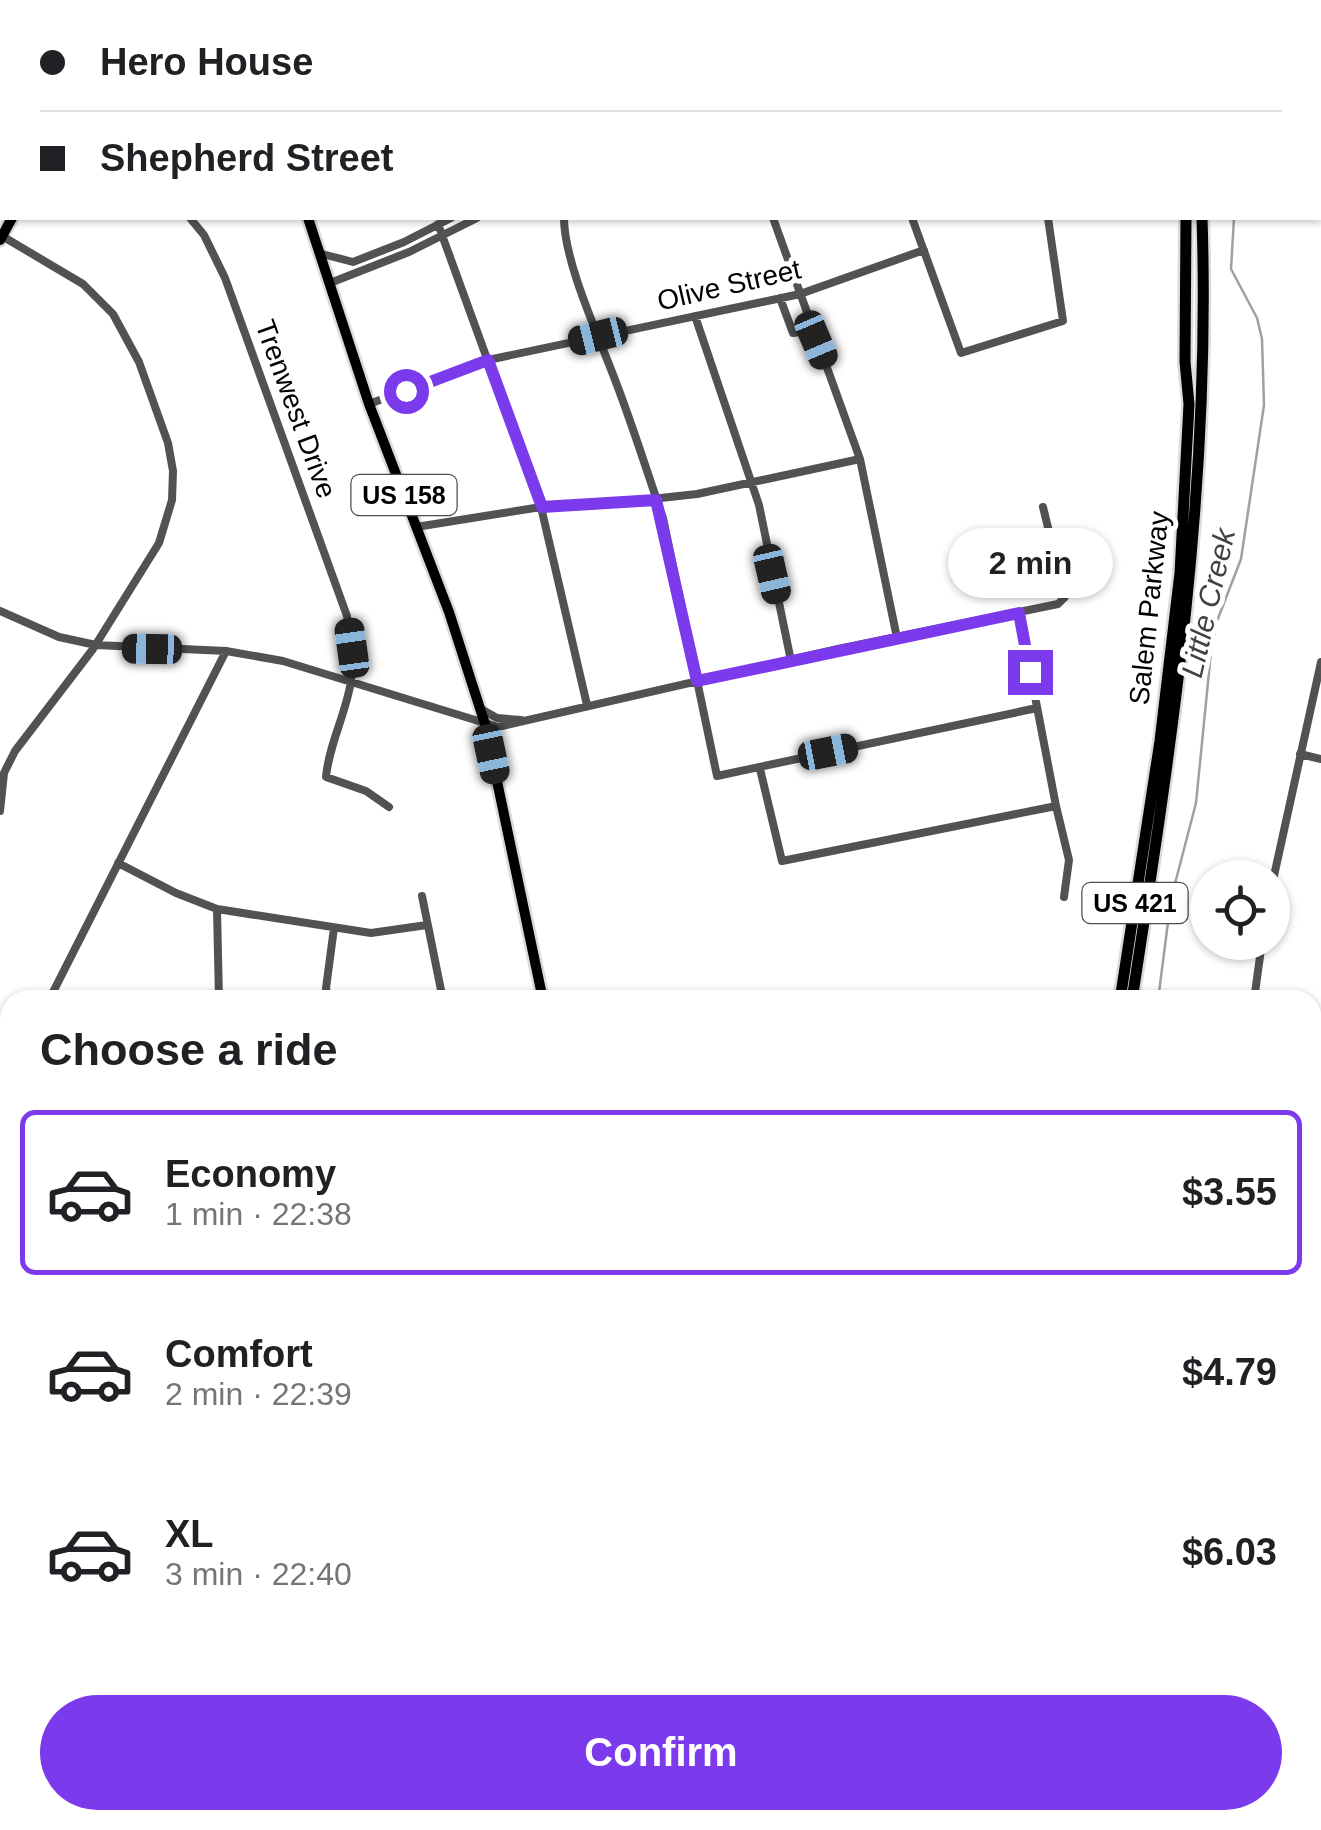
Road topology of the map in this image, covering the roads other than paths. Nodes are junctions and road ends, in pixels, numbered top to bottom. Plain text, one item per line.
1 (192, 220) edge
2 (309, 220) edge
3 (446, 220) edge
4 (473, 220) edge
5 (564, 220) edge
6 (774, 220) edge
7 (913, 220) edge
8 (1048, 220) edge
9 (1186, 220) edge
10 (1202, 220) edge
11 (438, 224) junction
12 (444, 234) junction
13 (1, 238) edge
14 (924, 250) junction
15 (322, 254) junction
16 (330, 283) junction
17 (800, 294) junction
18 (780, 298) junction
19 (695, 316) junction
20 (812, 330) junction
21 (598, 336) junction
22 (488, 360) junction
23 (369, 404) junction
24 (860, 458) junction
25 (752, 480) junction
26 (656, 500) junction
27 (542, 507) junction
28 (1044, 507) dead end
29 (416, 528) junction
30 (0, 611) edge
31 (1019, 613) junction
32 (897, 638) junction
33 (96, 645) junction
34 (226, 650) junction
35 (791, 660) junction
36 (1321, 662) edge
37 (697, 681) junction
38 (351, 683) junction
39 (587, 704) junction
40 (479, 708) junction
41 (1037, 708) junction
42 (521, 720) junction
43 (485, 724) junction
44 (1300, 754) junction
45 (1321, 759) edge
46 (760, 768) junction
47 (2, 772) edge
48 (1056, 806) junction
49 (388, 807) dead end
50 (0, 810) edge
51 (1277, 860) edge
52 (118, 863) junction
53 (422, 896) dead end
54 (1064, 897) dead end
55 (217, 909) junction
56 (426, 925) junction
57 (334, 928) junction
58 (1260, 960) edge
59 (53, 990) edge
60 (219, 990) edge
61 (326, 990) edge
62 (441, 990) edge
63 (542, 990) edge
64 (1122, 990) edge
65 (1134, 990) edge
66 (1255, 990) edge

1 - 38 street, Trenwest Drive
2 - 15 main road, US 158
3 - 11 street
4 - 12 street
5 - 21 street
6 - 17 street
7 - 14 street
8 - 14 street
9 - 64 highway, Salem Parkway / US 421
10 - 65 highway, Salem Parkway / US 421
11 - 12 street
11 - 15 street
12 - 16 street
12 - 22 street
13 - 33 street
14 - 17 street, Olive Street
15 - 16 main road, US 158
16 - 23 main road, US 158
17 - 18 street, Olive Street
17 - 20 street
18 - 19 street, Olive Street
18 - 20 street
19 - 21 street, Olive Street
19 - 25 street
20 - 24 street
21 - 22 street, Olive Street
21 - 26 street
22 - 23 street, Olive Street
22 - 27 street
23 - 29 main road, US 158
24 - 25 street
24 - 32 street
25 - 26 street
25 - 35 street
26 - 27 street
26 - 37 street
27 - 29 street
27 - 39 street
28 - 31 street
29 - 40 main road, US 158
30 - 33 street
31 - 32 street
31 - 41 street
32 - 35 street
33 - 34 street
33 - 47 street
34 - 38 street
34 - 52 street
35 - 37 street
36 - 44 street
37 - 39 street
37 - 46 street
38 - 43 street
38 - 49 street, Trenwest Drive
39 - 42 street
40 - 42 street
40 - 43 main road, US 158
41 - 46 street
41 - 48 street
42 - 43 street
43 - 63 main road, US 158
44 - 45 street
44 - 51 street
46 - 48 street
47 - 50 street
48 - 54 street
52 - 55 street
52 - 59 street
53 - 56 street
55 - 57 street
55 - 60 street
56 - 57 street
56 - 62 street
57 - 61 street
58 - 66 street

